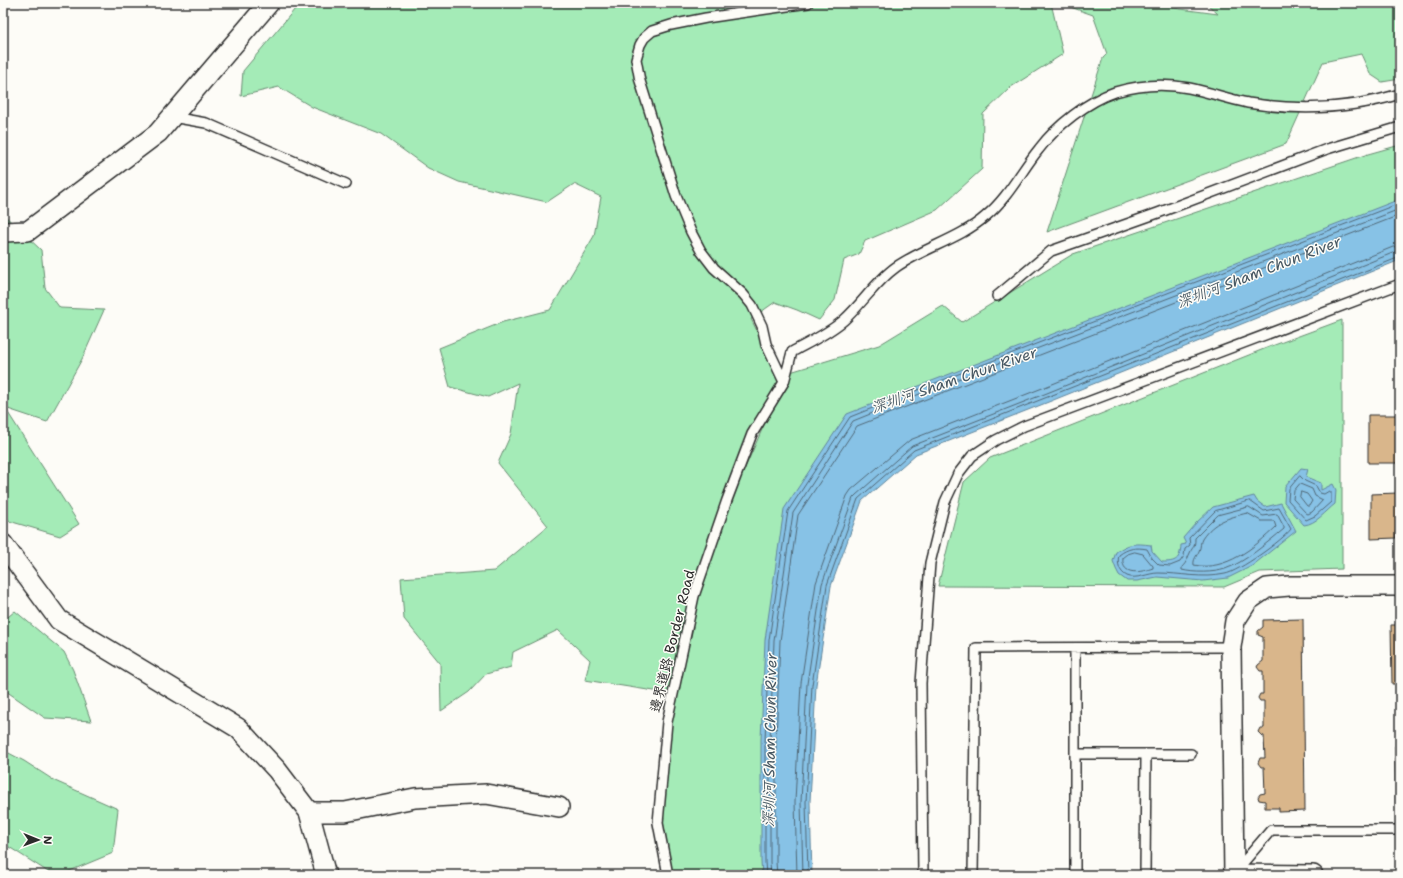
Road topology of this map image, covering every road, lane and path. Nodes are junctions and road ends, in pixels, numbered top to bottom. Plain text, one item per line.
1 (269, 3) edge
2 (808, 3) edge
3 (1400, 94) edge
4 (172, 117) junction
5 (1400, 127) edge
6 (346, 184) dead end
7 (3, 232) edge
8 (1400, 284) edge
9 (997, 296) dead end
10 (784, 382) junction
11 (3, 544) edge
12 (1400, 586) edge
13 (1231, 647) junction
14 (1075, 648) junction
15 (1076, 754) junction
16 (1146, 754) junction
17 (1191, 754) dead end
18 (559, 807) dead end
19 (309, 812) junction
20 (1400, 830) edge
21 (1234, 874) edge
22 (326, 875) edge
23 (668, 875) edge
24 (924, 875) edge
25 (973, 875) edge
26 (1075, 875) edge
27 (1145, 875) edge
28 (1313, 875) edge

1 - 4 street
2 - 10 lane
3 - 10 lane, 邊界道路 Border Road
4 - 6 lane
4 - 7 street
5 - 9 lane
8 - 24 lane
10 - 23 lane, 邊界道路 Border Road
11 - 19 street
12 - 13 street
13 - 14 lane
13 - 21 street
14 - 15 lane
14 - 25 lane
15 - 16 lane
15 - 26 lane
16 - 17 lane
16 - 27 lane
18 - 19 street
19 - 22 street
20 - 21 lane
21 - 28 street

